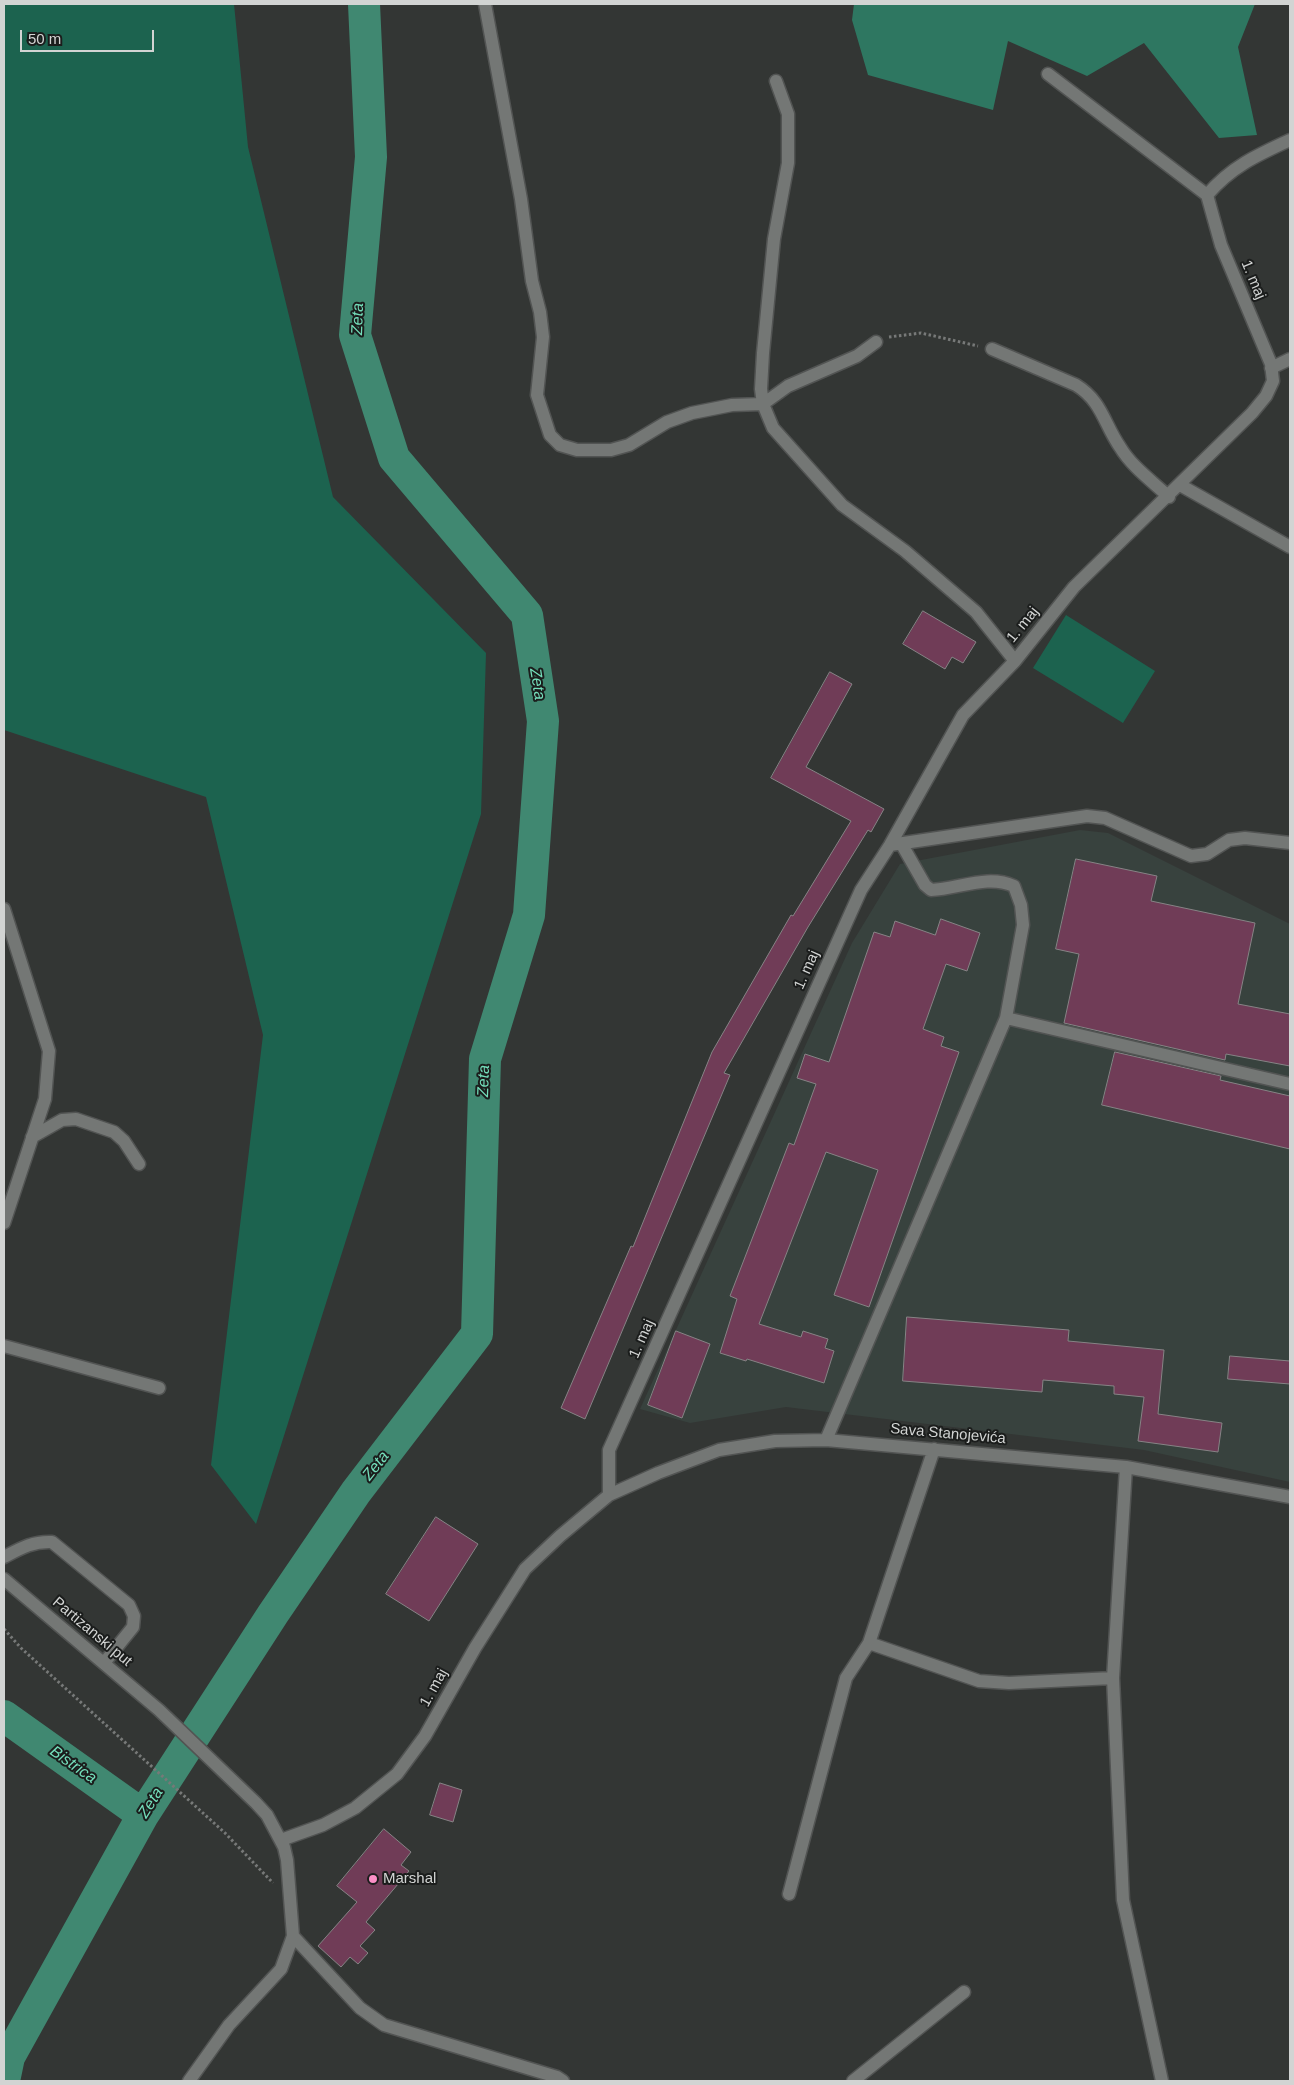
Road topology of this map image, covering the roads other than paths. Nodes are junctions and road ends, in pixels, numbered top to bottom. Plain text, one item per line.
1 (485, 4) edge
2 (1048, 74) dead end
3 (776, 81) dead end
4 (1290, 140) edge
5 (1207, 195) junction
6 (876, 342) road end
7 (992, 349) road end
8 (1290, 359) edge
9 (1271, 368) junction
10 (763, 404) junction
11 (1180, 485) junction
12 (1169, 496) junction
13 (1290, 547) edge
14 (1015, 661) junction
15 (1290, 843) edge
16 (895, 844) junction
17 (4, 909) edge
18 (1006, 1018) junction
19 (1290, 1084) edge
20 (32, 1137) junction
21 (140, 1164) dead end
22 (4, 1223) edge
23 (4, 1346) edge
24 (159, 1388) dead end
25 (826, 1440) junction
26 (934, 1450) junction
27 (1126, 1467) junction
28 (609, 1495) junction
29 (1290, 1497) edge
30 (4, 1557) edge
31 (4, 1579) edge
32 (868, 1643) junction
33 (104, 1664) junction
34 (1113, 1678) junction
35 (281, 1840) junction
36 (788, 1894) dead end
37 (293, 1936) junction
38 (964, 1992) dead end
39 (189, 2081) edge
40 (562, 2081) edge
41 (853, 2081) edge
42 (1162, 2081) edge

1 - 10 street
2 - 5 street
3 - 10 street
4 - 5 street
5 - 9 street, 1. maj
6 - 10 street
7 - 12 street
8 - 9 street
9 - 11 street, 1. maj
10 - 14 street
11 - 12 street, 1. maj
11 - 13 street
12 - 14 street, 1. maj
14 - 16 street, 1. maj
15 - 16 street
16 - 18 street
16 - 28 street, 1. maj
17 - 20 street
18 - 19 street
18 - 25 street
20 - 21 street
20 - 22 street
23 - 24 street
25 - 26 street, Sava Stanojevića
25 - 28 street, Sava Stanojevića
26 - 27 street, Sava Stanojevića
26 - 32 street
27 - 29 street, Sava Stanojevića
27 - 34 street
28 - 35 street, 1. maj
30 - 33 street
31 - 33 street, Partizanski put
32 - 34 street
32 - 36 street
33 - 35 street, Partizanski put
34 - 42 street
35 - 37 street, Partizanski put
37 - 39 street
37 - 40 street
38 - 41 street

